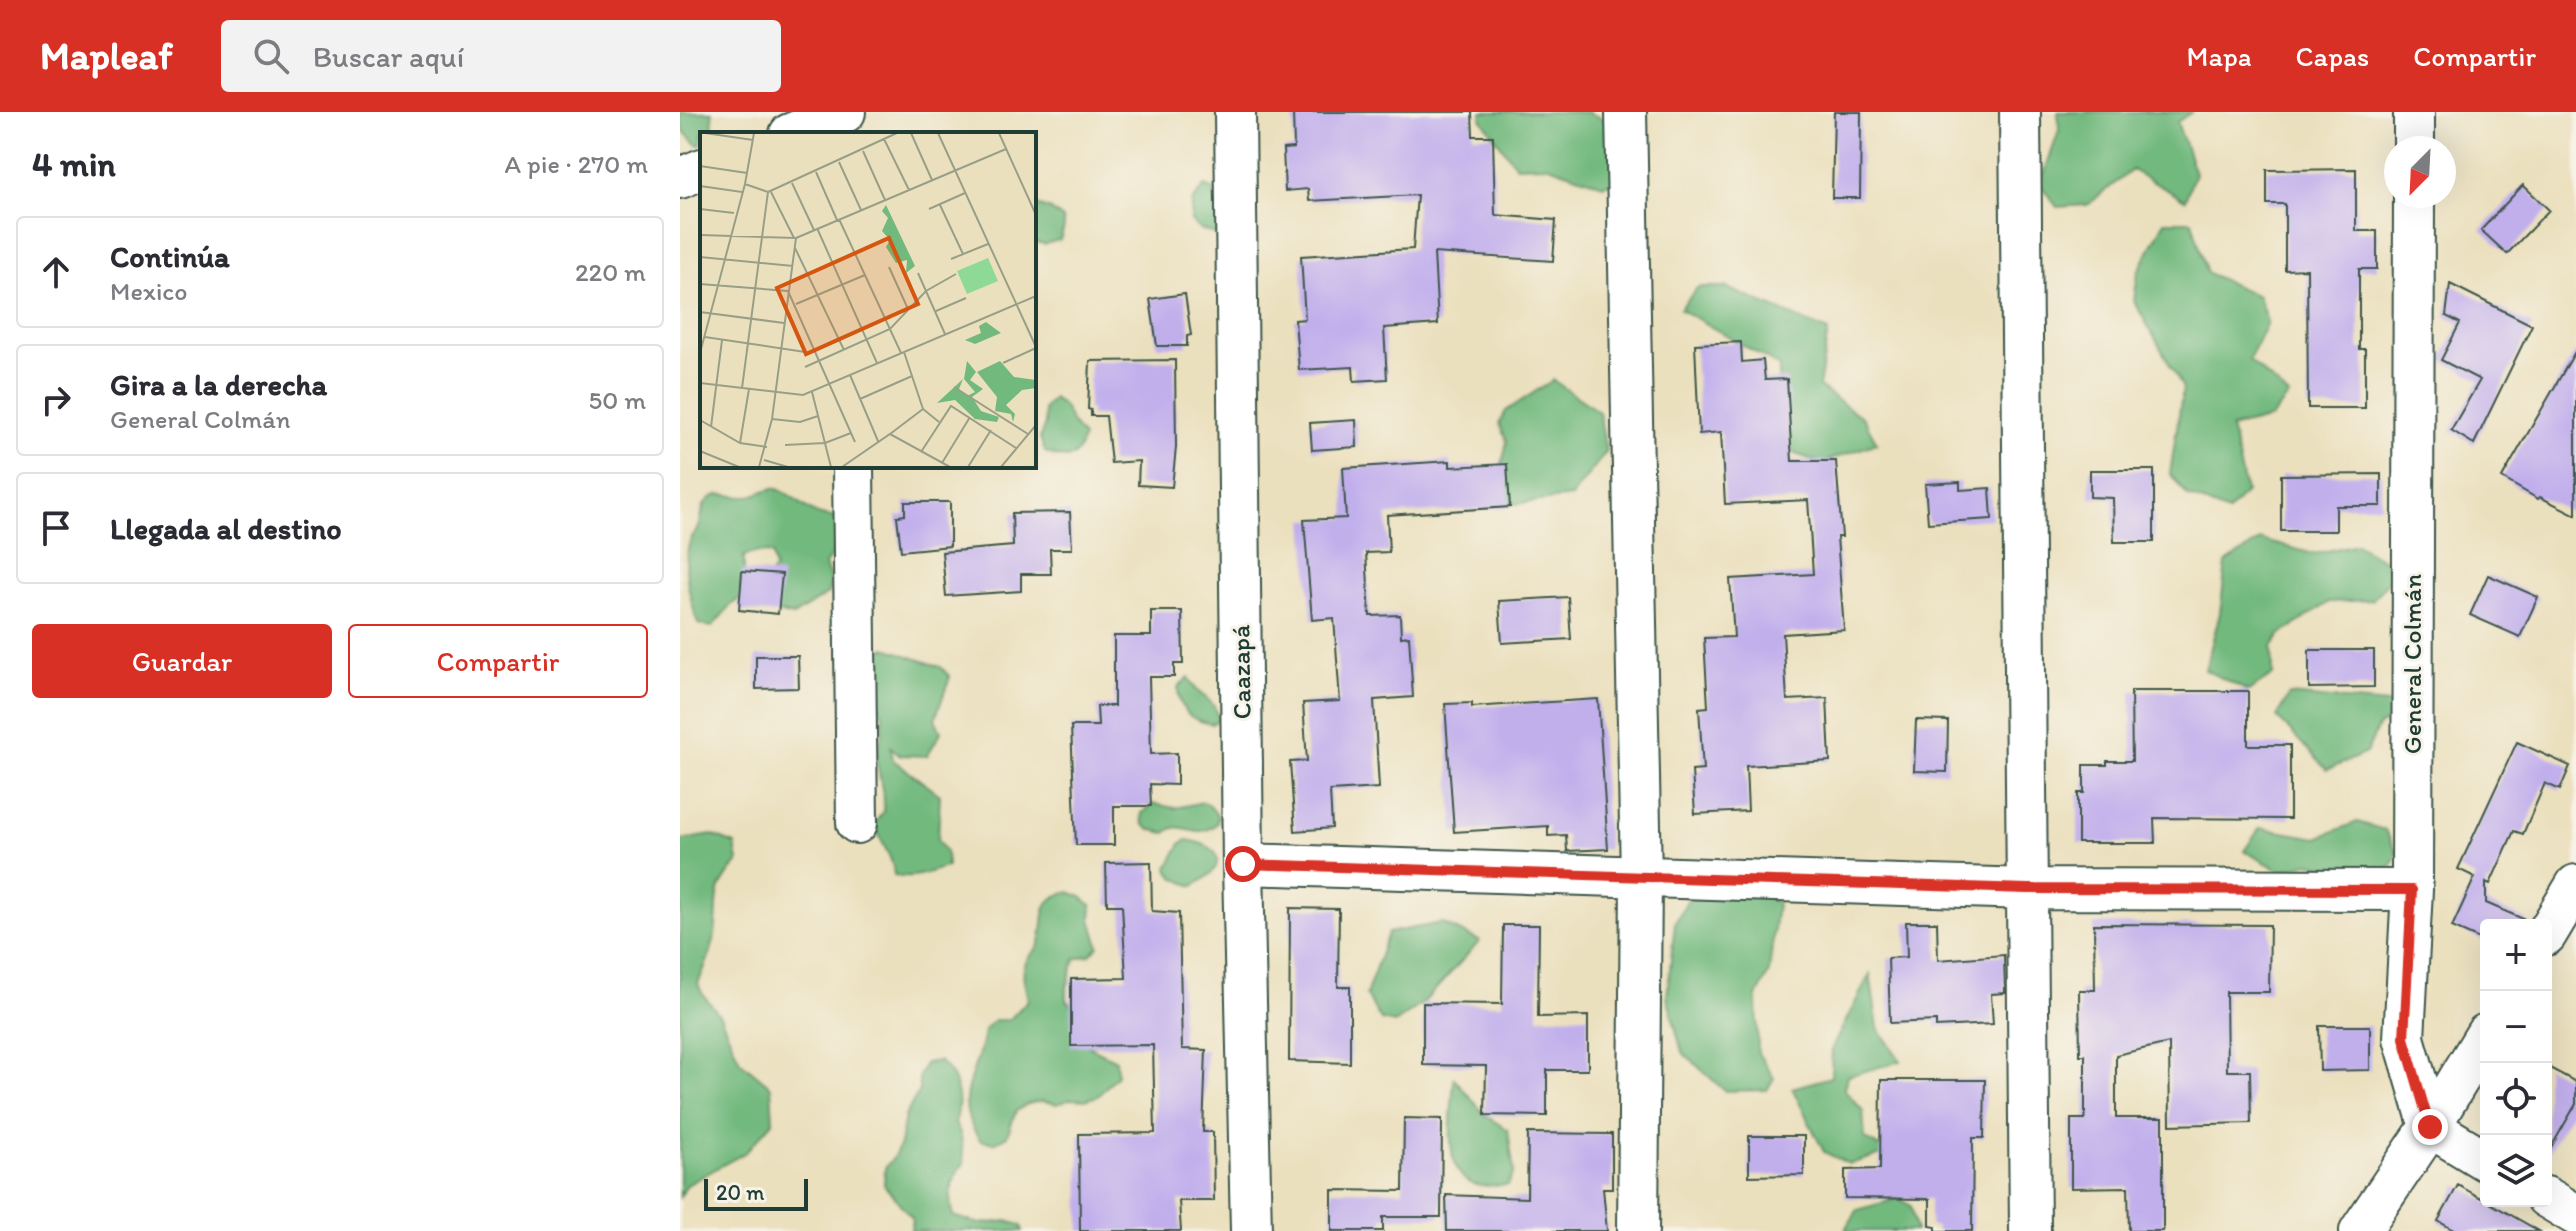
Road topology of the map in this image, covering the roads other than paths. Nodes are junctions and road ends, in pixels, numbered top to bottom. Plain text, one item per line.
1 (848, 112) edge
2 (1235, 112) edge
3 (1626, 112) edge
4 (2020, 112) edge
5 (2414, 112) edge
6 (795, 132) edge
7 (850, 132) edge
8 (2414, 136) edge
9 (700, 170) edge
10 (680, 178) edge
11 (2414, 208) edge
12 (853, 468) edge
13 (857, 823) dead end
14 (1243, 864) junction
15 (1641, 878) junction
16 (2576, 885) edge
17 (2027, 889) junction
18 (2412, 890) junction
19 (2552, 925) edge
20 (2480, 1044) edge
21 (2430, 1127) junction
22 (2480, 1157) edge
23 (2552, 1201) edge
24 (2576, 1215) edge
25 (1251, 1231) edge
26 (1638, 1231) edge
27 (2030, 1231) edge
28 (2360, 1231) edge

1 - 6 street
1 - 7 street
2 - 14 street, Caazapá
3 - 15 street
4 - 17 street
5 - 8 street
9 - 10 street
11 - 18 street, General Colmán
12 - 13 street
14 - 15 street
14 - 25 street, Caazapá
15 - 17 street
15 - 26 street
16 - 19 street
17 - 18 street
17 - 27 street
18 - 21 street, General Colmán
20 - 21 street
21 - 22 street
21 - 28 street
23 - 24 street

